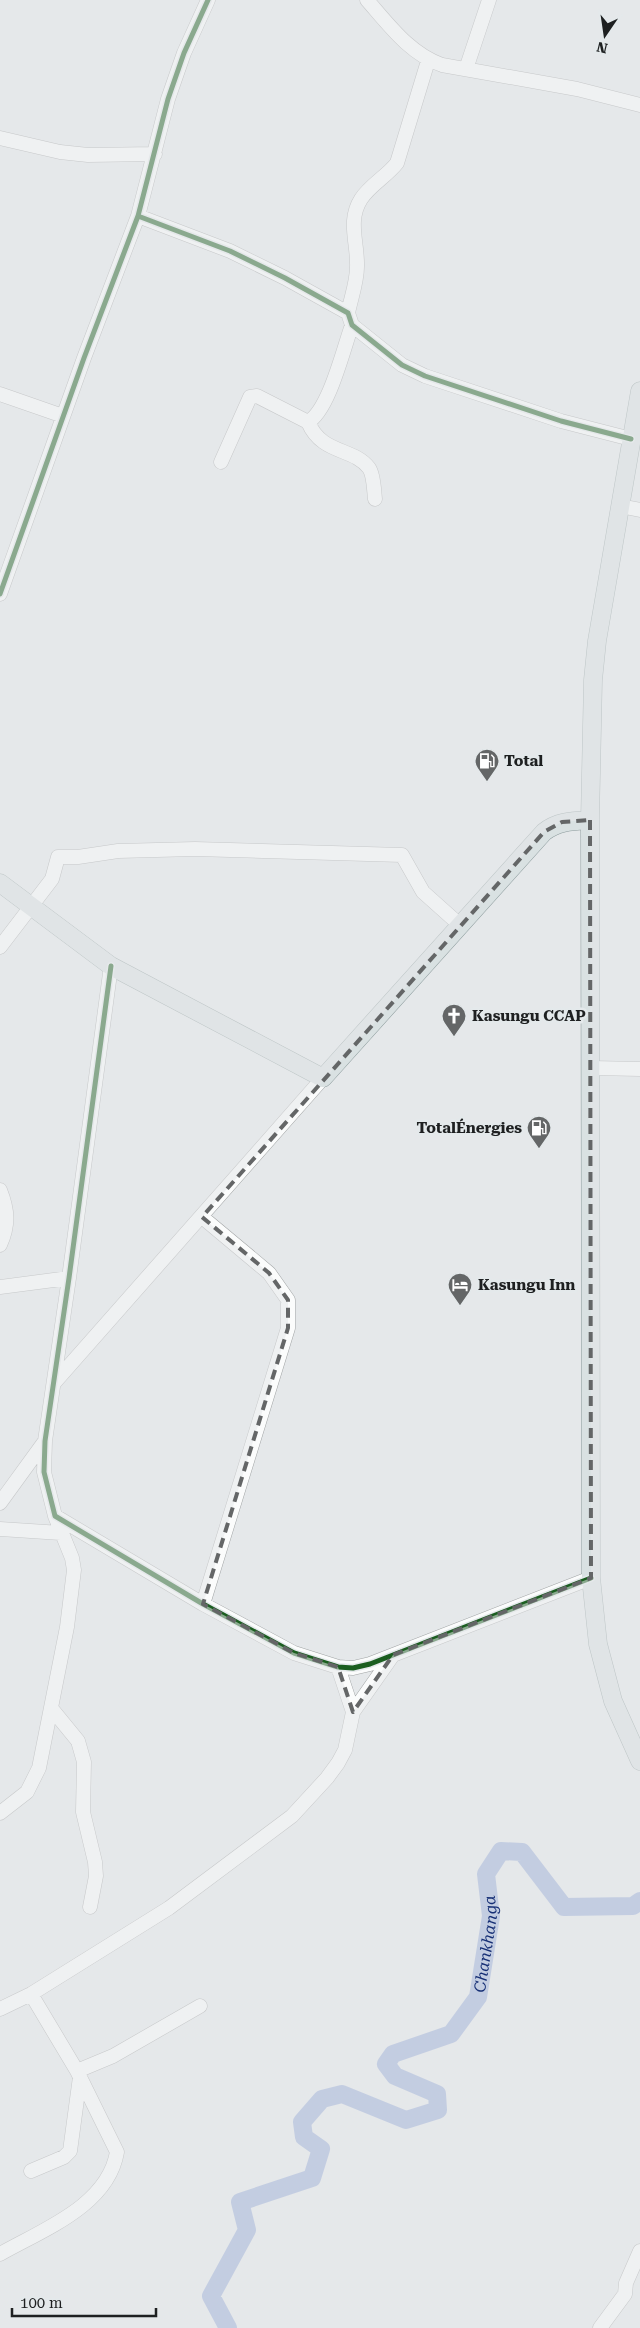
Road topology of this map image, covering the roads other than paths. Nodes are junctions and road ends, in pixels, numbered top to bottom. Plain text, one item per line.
1 (208, 0) edge
2 (367, 0) edge
3 (489, 0) edge
4 (428, 60) junction
5 (466, 69) junction
6 (640, 105) edge
7 (0, 138) edge
8 (155, 154) junction
9 (138, 216) junction
10 (350, 319) junction
11 (640, 391) edge
12 (0, 394) edge
13 (63, 416) junction
14 (308, 422) junction
15 (631, 439) junction
16 (221, 462) dead end
17 (375, 499) dead end
18 (620, 506) junction
19 (640, 510) edge
20 (0, 594) edge
21 (590, 820) junction
22 (0, 883) edge
23 (31, 907) junction
24 (461, 926) junction
25 (0, 947) edge
26 (111, 966) junction
27 (592, 1068) junction
28 (640, 1069) edge
29 (323, 1078) junction
30 (0, 1190) edge
31 (202, 1217) junction
32 (0, 1245) edge
33 (69, 1278) junction
34 (0, 1287) edge
35 (53, 1383) junction
36 (45, 1441) junction
37 (0, 1503) edge
38 (55, 1516) junction
39 (0, 1528) edge
40 (62, 1533) junction
41 (591, 1578) junction
42 (203, 1604) junction
43 (393, 1655) junction
44 (338, 1667) junction
45 (51, 1708) junction
46 (353, 1712) junction
47 (640, 1761) edge
48 (0, 1813) edge
49 (90, 1907) dead end
50 (31, 1994) junction
51 (200, 2006) dead end
52 (0, 2009) edge
53 (79, 2074) junction
54 (31, 2171) dead end
55 (640, 2251) edge
56 (0, 2254) edge
57 (600, 2328) edge

1 - 8 street
2 - 4 street
3 - 5 street
4 - 5 street
4 - 10 street
5 - 6 street
7 - 8 street
8 - 9 street
9 - 10 street
9 - 13 street
10 - 14 street
10 - 15 street
11 - 15 main road
12 - 13 street
13 - 20 street
14 - 16 street
14 - 17 street
15 - 18 main road
18 - 19 street
18 - 21 main road
21 - 24 main road
21 - 27 main road
22 - 23 main road
23 - 24 street
23 - 25 street
23 - 26 main road
24 - 29 main road
26 - 29 main road
26 - 33 street
27 - 28 street
27 - 41 main road
29 - 31 street
30 - 32 street
31 - 35 street
31 - 42 street
33 - 34 street
33 - 35 street
35 - 36 street
36 - 37 street
36 - 38 street
38 - 40 street
38 - 42 street
39 - 40 street
40 - 45 street
41 - 43 street
41 - 47 main road
42 - 44 street
43 - 44 street
43 - 46 street
44 - 46 street
45 - 48 street
45 - 49 street
46 - 50 street
50 - 52 street
50 - 53 street
51 - 53 street
53 - 54 street
53 - 56 street
55 - 57 street

